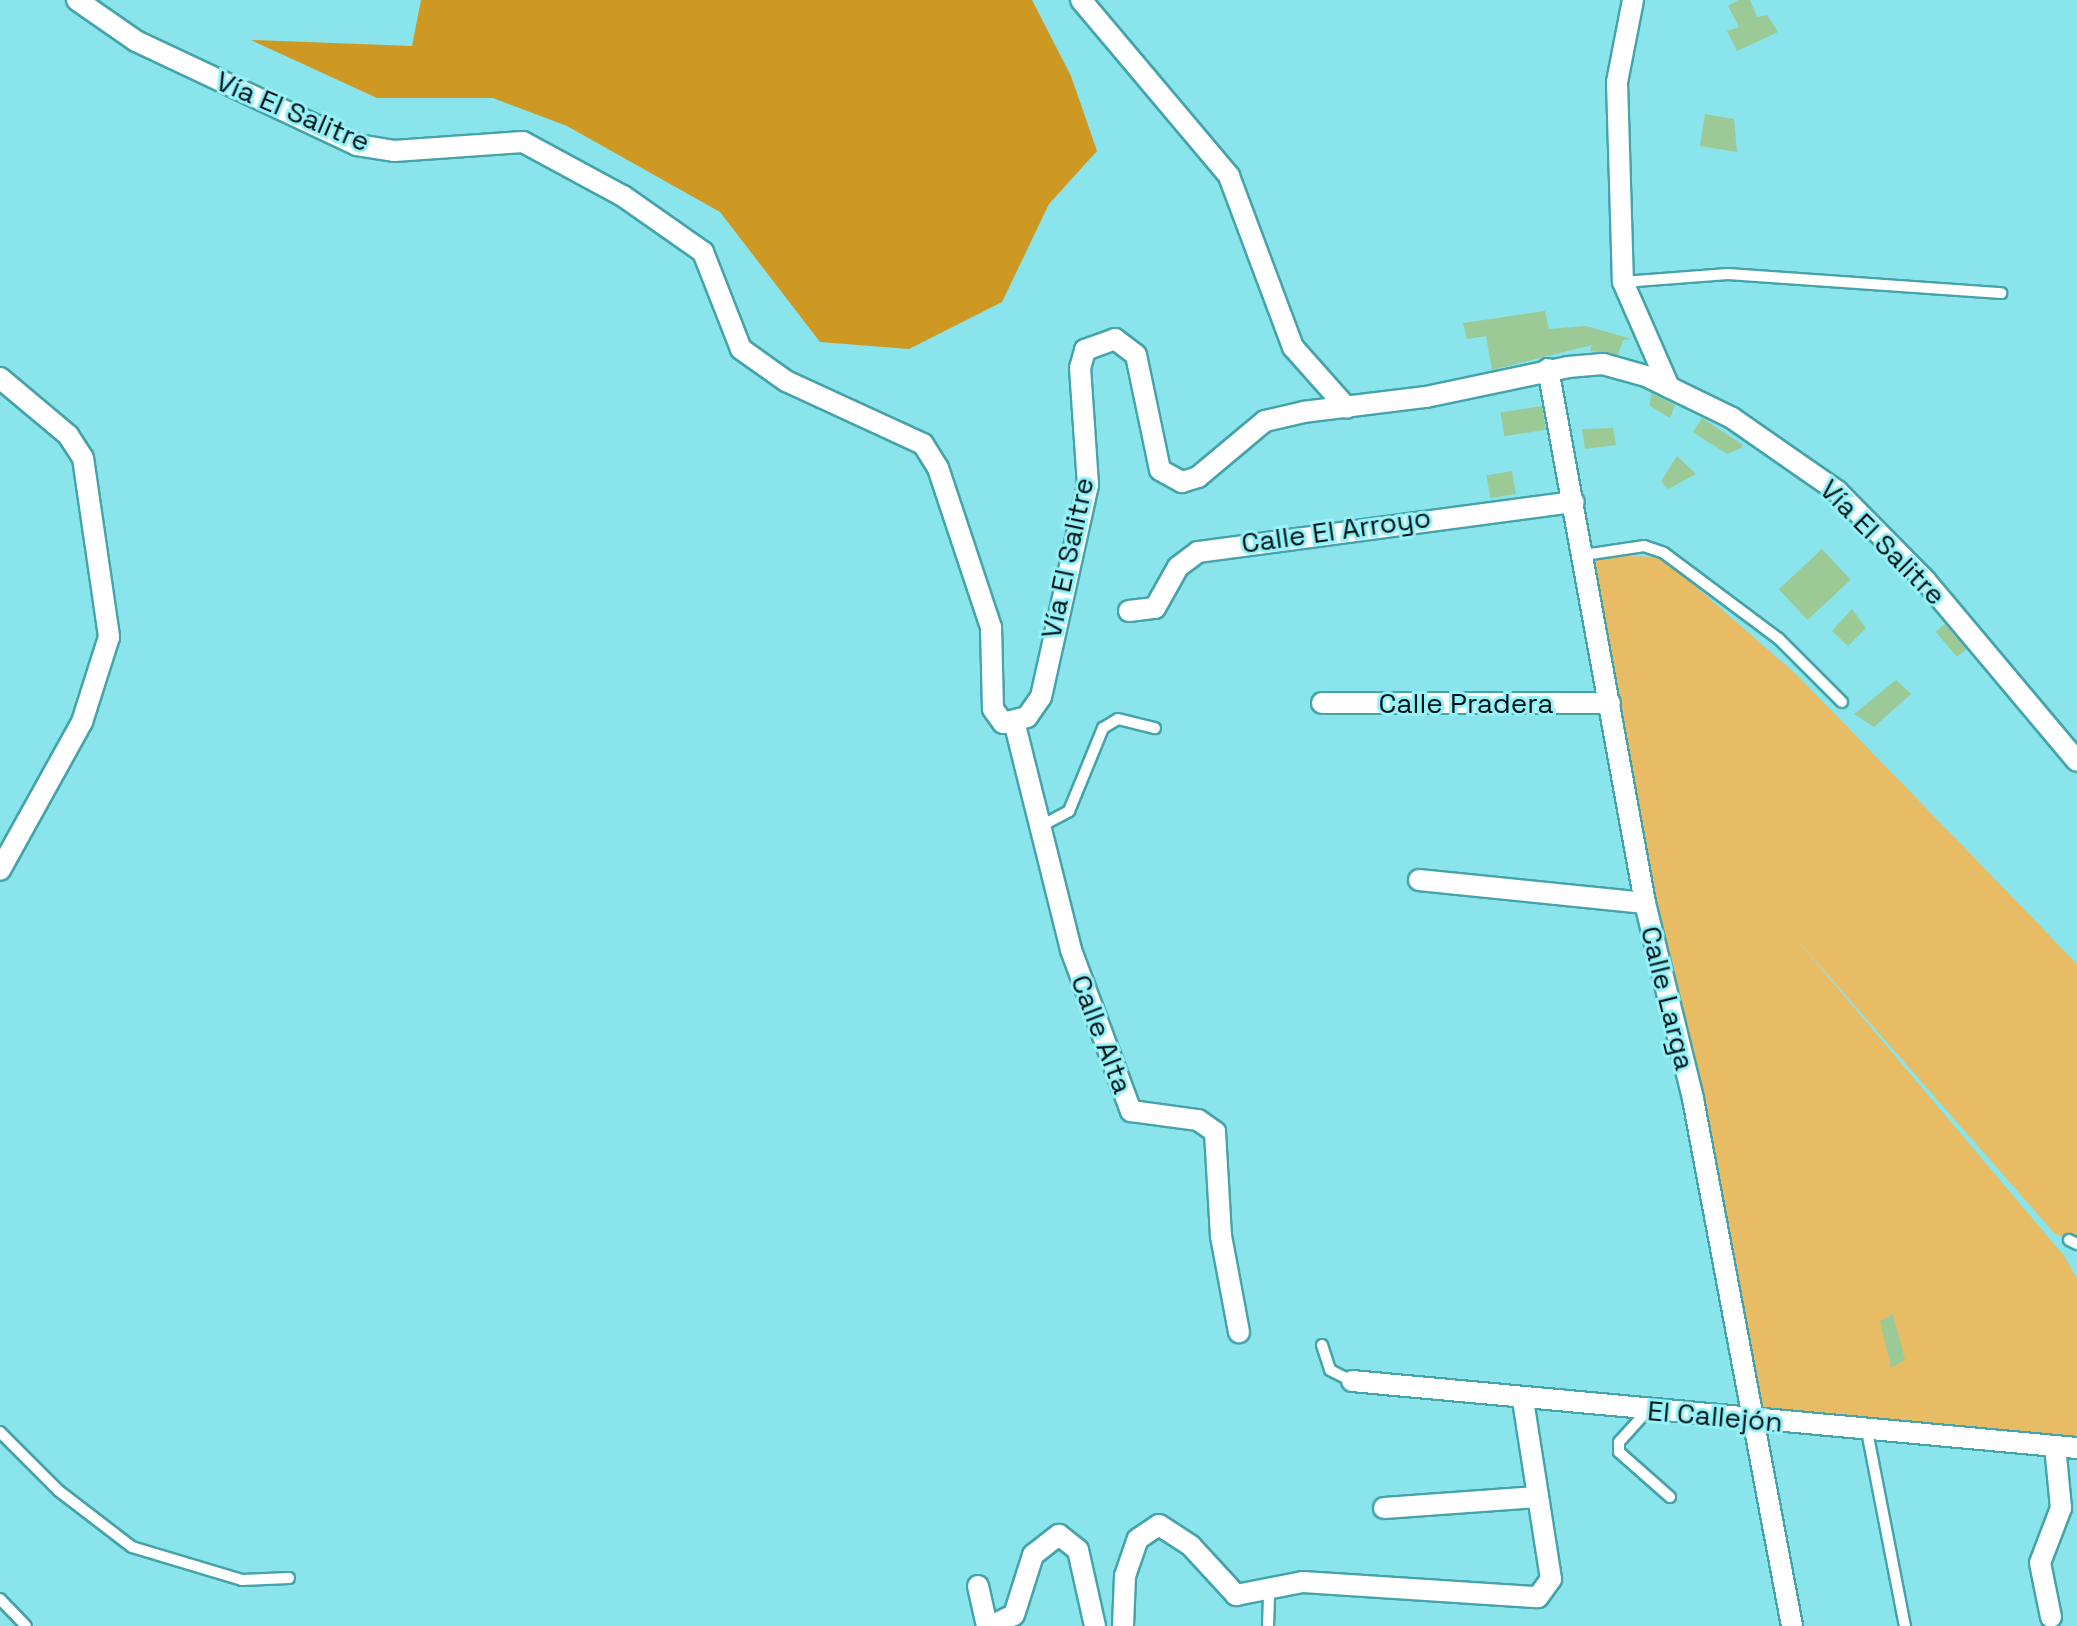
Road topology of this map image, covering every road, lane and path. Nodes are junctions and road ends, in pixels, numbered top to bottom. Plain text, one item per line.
1 (77, 0) edge
2 (1081, 0) edge
3 (1633, 0) edge
4 (1623, 282) junction
5 (2001, 293) dead end
6 (1548, 369) junction
7 (0, 378) edge
8 (1669, 387) junction
9 (1347, 408) junction
10 (1574, 502) junction
11 (1584, 555) junction
12 (1129, 611) dead end
13 (1842, 702) dead end
14 (1322, 703) dead end
15 (1610, 703) junction
16 (1014, 721) junction
17 (1155, 728) dead end
18 (2077, 761) edge
19 (1041, 826) junction
20 (0, 870) edge
21 (1419, 880) dead end
22 (1645, 903) junction
23 (1239, 1332) dead end
24 (1322, 1345) dead end
25 (1352, 1381) joint
26 (1523, 1401) junction
27 (1648, 1410) junction
28 (1754, 1419) junction
29 (1867, 1431) junction
30 (0, 1432) edge
31 (2055, 1446) junction
32 (2077, 1448) edge
33 (1538, 1497) junction
34 (1670, 1497) dead end
35 (1384, 1508) dead end
36 (289, 1578) dead end
37 (978, 1586) dead end
38 (1269, 1593) junction
39 (0, 1599) edge
40 (2051, 1617) dead end
41 (26, 1626) edge
42 (989, 1626) edge
43 (1095, 1626) edge
44 (1123, 1626) edge
45 (1268, 1626) edge
46 (1792, 1626) edge
47 (1905, 1626) edge

1 - 16 street, Vía El Salitre
2 - 9 street
3 - 4 street
4 - 5 lane
4 - 8 street
6 - 8 street, Vía El Salitre
6 - 9 street, Vía El Salitre
6 - 10 street, Calle Larga
7 - 20 street
8 - 18 street, Vía El Salitre
9 - 16 street, Vía El Salitre
10 - 11 street, Calle Larga
10 - 12 street, Calle El Arroyo
11 - 13 lane
11 - 15 street, Calle Larga
14 - 15 street, Calle Pradera
15 - 22 street, Calle Larga
16 - 19 street, Calle Alta
17 - 19 lane
19 - 23 street, Calle Alta
21 - 22 street
22 - 28 street, Calle Larga
24 - 25 lane
25 - 26 street, El Callejón
26 - 27 street, El Callejón
26 - 33 street
27 - 28 street, El Callejón
27 - 34 lane
28 - 29 street, El Callejón
28 - 46 street, Calle Larga
29 - 31 street, El Callejón
29 - 47 lane
30 - 36 lane
31 - 32 street, El Callejón
31 - 40 street
33 - 35 street
33 - 38 street
37 - 42 street
38 - 44 street
38 - 45 lane
39 - 41 lane
42 - 43 street

